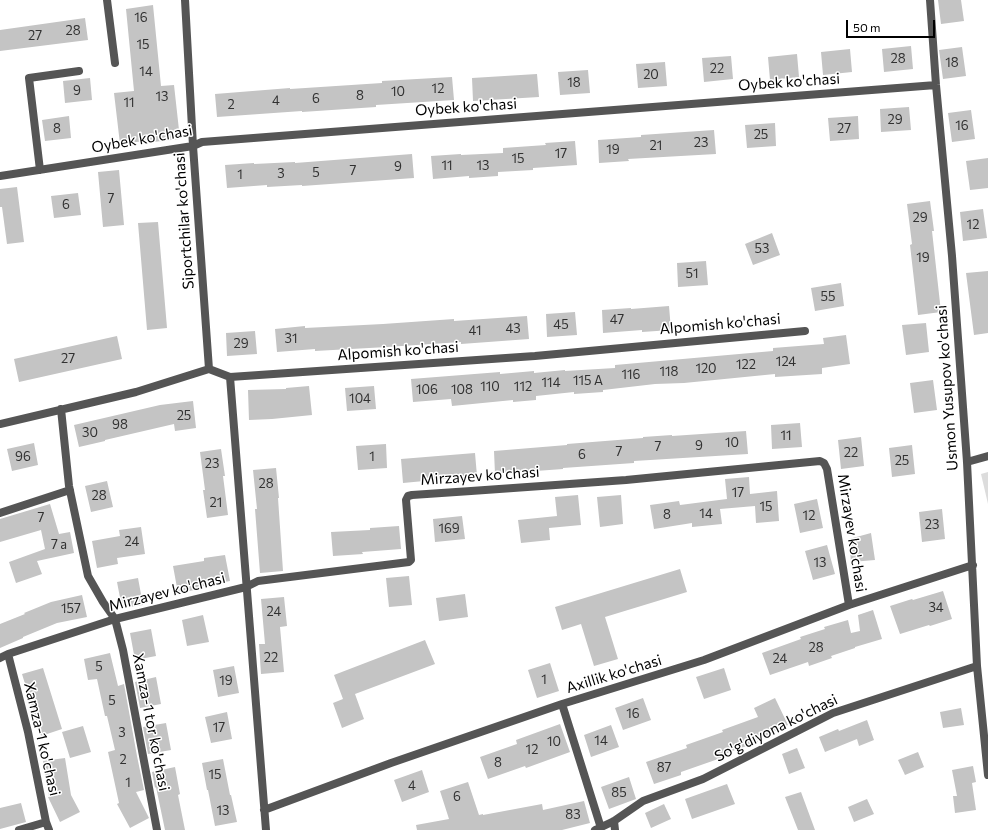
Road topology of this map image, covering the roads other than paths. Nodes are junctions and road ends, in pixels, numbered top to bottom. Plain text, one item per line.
1 (107, 0) edge
2 (185, 0) edge
3 (930, 0) edge
4 (115, 63) dead end
5 (79, 71) dead end
6 (936, 85) junction
7 (193, 146) junction
8 (40, 170) junction
9 (0, 176) edge
10 (805, 331) dead end
11 (209, 369) junction
12 (230, 377) junction
13 (61, 409) junction
14 (0, 424) edge
15 (988, 456) edge
16 (967, 462) junction
17 (70, 490) junction
18 (0, 513) edge
19 (972, 565) junction
20 (246, 587) junction
21 (849, 605) junction
22 (115, 619) junction
23 (8, 654) junction
24 (0, 658) edge
25 (977, 666) junction
26 (562, 704) junction
27 (988, 775) edge
28 (264, 810) junction
29 (47, 826) edge
30 (615, 826) edge
31 (598, 829) edge
32 (19, 830) edge
33 (157, 830) edge
34 (266, 830) edge

1 - 4 street
2 - 7 street, Siportchilar ko'chasi
3 - 6 street, Usmon Yusupov ko'chasi
5 - 8 street
6 - 7 street, Oybek ko'chasi
6 - 16 street, Usmon Yusupov ko'chasi
7 - 8 street, Oybek ko'chasi
7 - 11 street, Siportchilar ko'chasi
8 - 9 street, Oybek ko'chasi
10 - 12 street, Alpomish ko'chasi
11 - 12 street, Alpomish ko'chasi
11 - 13 street
12 - 20 street
13 - 14 street
13 - 17 street
15 - 16 street
16 - 19 street, Usmon Yusupov ko'chasi
17 - 18 street
17 - 22 street
19 - 21 street, Axillik ko'chasi
19 - 25 street, Usmon Yusupov ko'chasi
20 - 21 street, Mirzayev ko'chasi
20 - 22 street, Mirzayev ko'chasi
20 - 28 street
21 - 26 street, Axillik ko'chasi
22 - 23 street, Mirzayev ko'chasi
22 - 33 street, Xamza-1 tor ko'chasi
23 - 24 street, Mirzayev ko'chasi
23 - 29 street, Xamza-1 ko'chasi
25 - 27 street, Usmon Yusupov ko'chasi
25 - 30 street, So'g'diyona ko'chasi
26 - 28 street, Axillik ko'chasi
26 - 31 street
28 - 34 street
29 - 32 street
30 - 31 street, So'g'diyona ko'chasi

